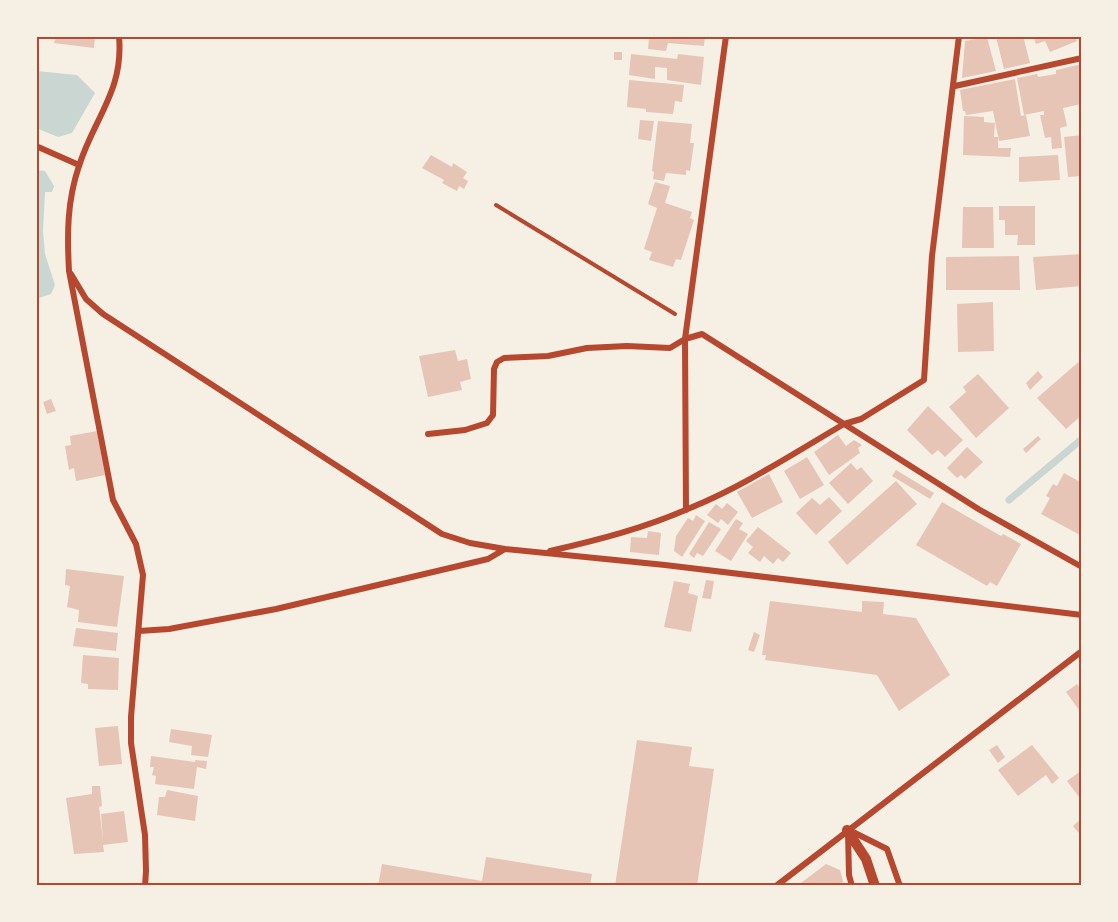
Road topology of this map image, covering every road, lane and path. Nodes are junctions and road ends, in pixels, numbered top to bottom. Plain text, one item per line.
1 (119, 36) edge
2 (726, 36) edge
3 (959, 36) edge
4 (1082, 58) edge
5 (954, 86) junction
6 (36, 146) edge
7 (79, 165) junction
8 (496, 205) dead end
9 (69, 271) junction
10 (687, 321) junction
11 (686, 339) junction
12 (844, 424) junction
13 (428, 435) dead end
14 (686, 510) junction
15 (506, 549) junction
16 (543, 552) junction
17 (1082, 567) edge
18 (1082, 615) edge
19 (138, 631) junction
20 (1082, 651) edge
21 (847, 830) junction
22 (145, 886) edge
23 (776, 886) edge
24 (852, 886) edge
25 (875, 886) edge
26 (900, 886) edge

1 - 7 street
2 - 10 street
3 - 5 street
4 - 5 street
5 - 12 street
6 - 7 street
7 - 9 street
8 - 10 path
9 - 15 street
9 - 19 street
10 - 11 street
11 - 12 street
11 - 13 street
11 - 14 street
12 - 14 street
12 - 17 street
14 - 16 street
15 - 16 street
15 - 19 street
16 - 18 street
19 - 22 street
20 - 21 street
21 - 23 street
21 - 24 street
21 - 25 street
21 - 26 street

